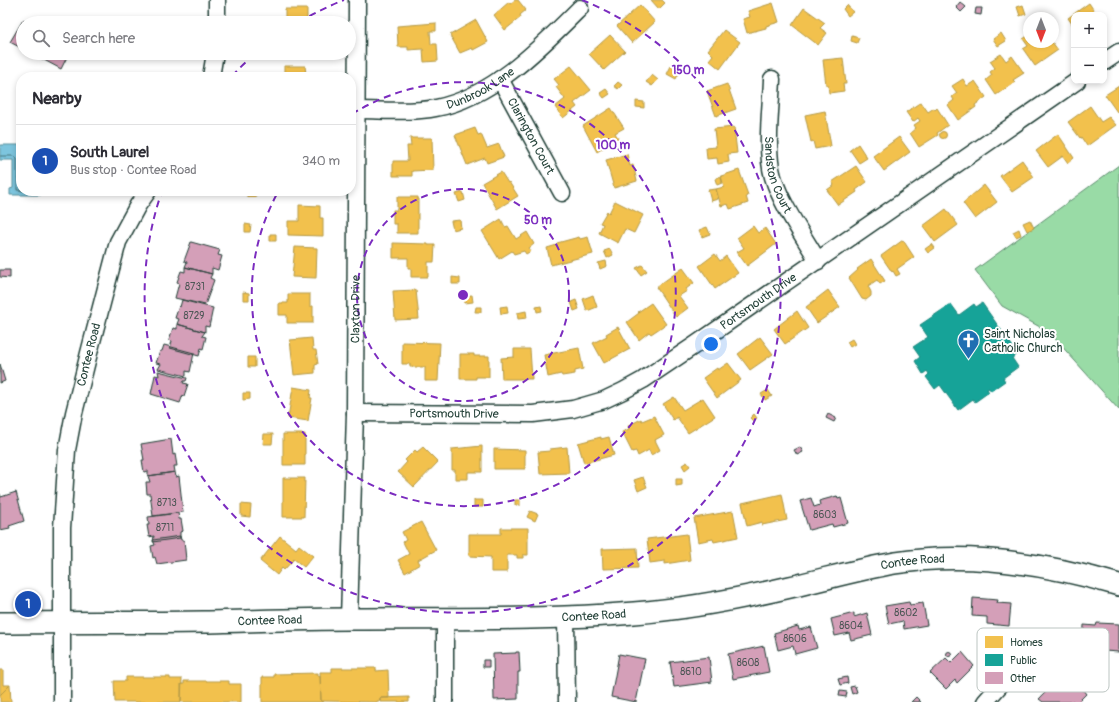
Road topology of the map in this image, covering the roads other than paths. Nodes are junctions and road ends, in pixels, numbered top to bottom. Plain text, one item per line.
1 (217, 0) edge
2 (358, 0) edge
3 (580, 8) dead end
4 (217, 16) edge
5 (1119, 52) edge
6 (214, 60) edge
7 (1107, 60) edge
8 (212, 72) edge
9 (500, 79) junction
10 (772, 79) dead end
11 (1073, 84) edge
12 (357, 110) junction
13 (562, 193) dead end
14 (144, 196) edge
15 (818, 261) junction
16 (355, 414) junction
17 (1119, 585) edge
18 (566, 618) junction
19 (349, 619) junction
20 (446, 619) junction
21 (62, 622) junction
22 (0, 623) edge
23 (994, 692) edge
24 (62, 702) edge
25 (445, 702) edge
26 (567, 702) edge
27 (985, 702) edge

1 - 4 street
2 - 12 street, Claxton Drive
3 - 9 street, Dunbrook Lane
5 - 7 street
6 - 8 street
9 - 12 street, Dunbrook Lane
9 - 13 street, Clarington Court
10 - 15 street, Sandston Court
11 - 15 street, Portsmouth Drive
12 - 16 street, Claxton Drive
14 - 21 street, Contee Road
15 - 16 street, Portsmouth Drive
16 - 19 street, Claxton Drive
17 - 18 street, Contee Road
18 - 20 street, Contee Road
18 - 26 street
19 - 20 street, Contee Road
19 - 21 street, Contee Road
20 - 25 street
21 - 22 street, Contee Road
21 - 24 street
23 - 27 street

